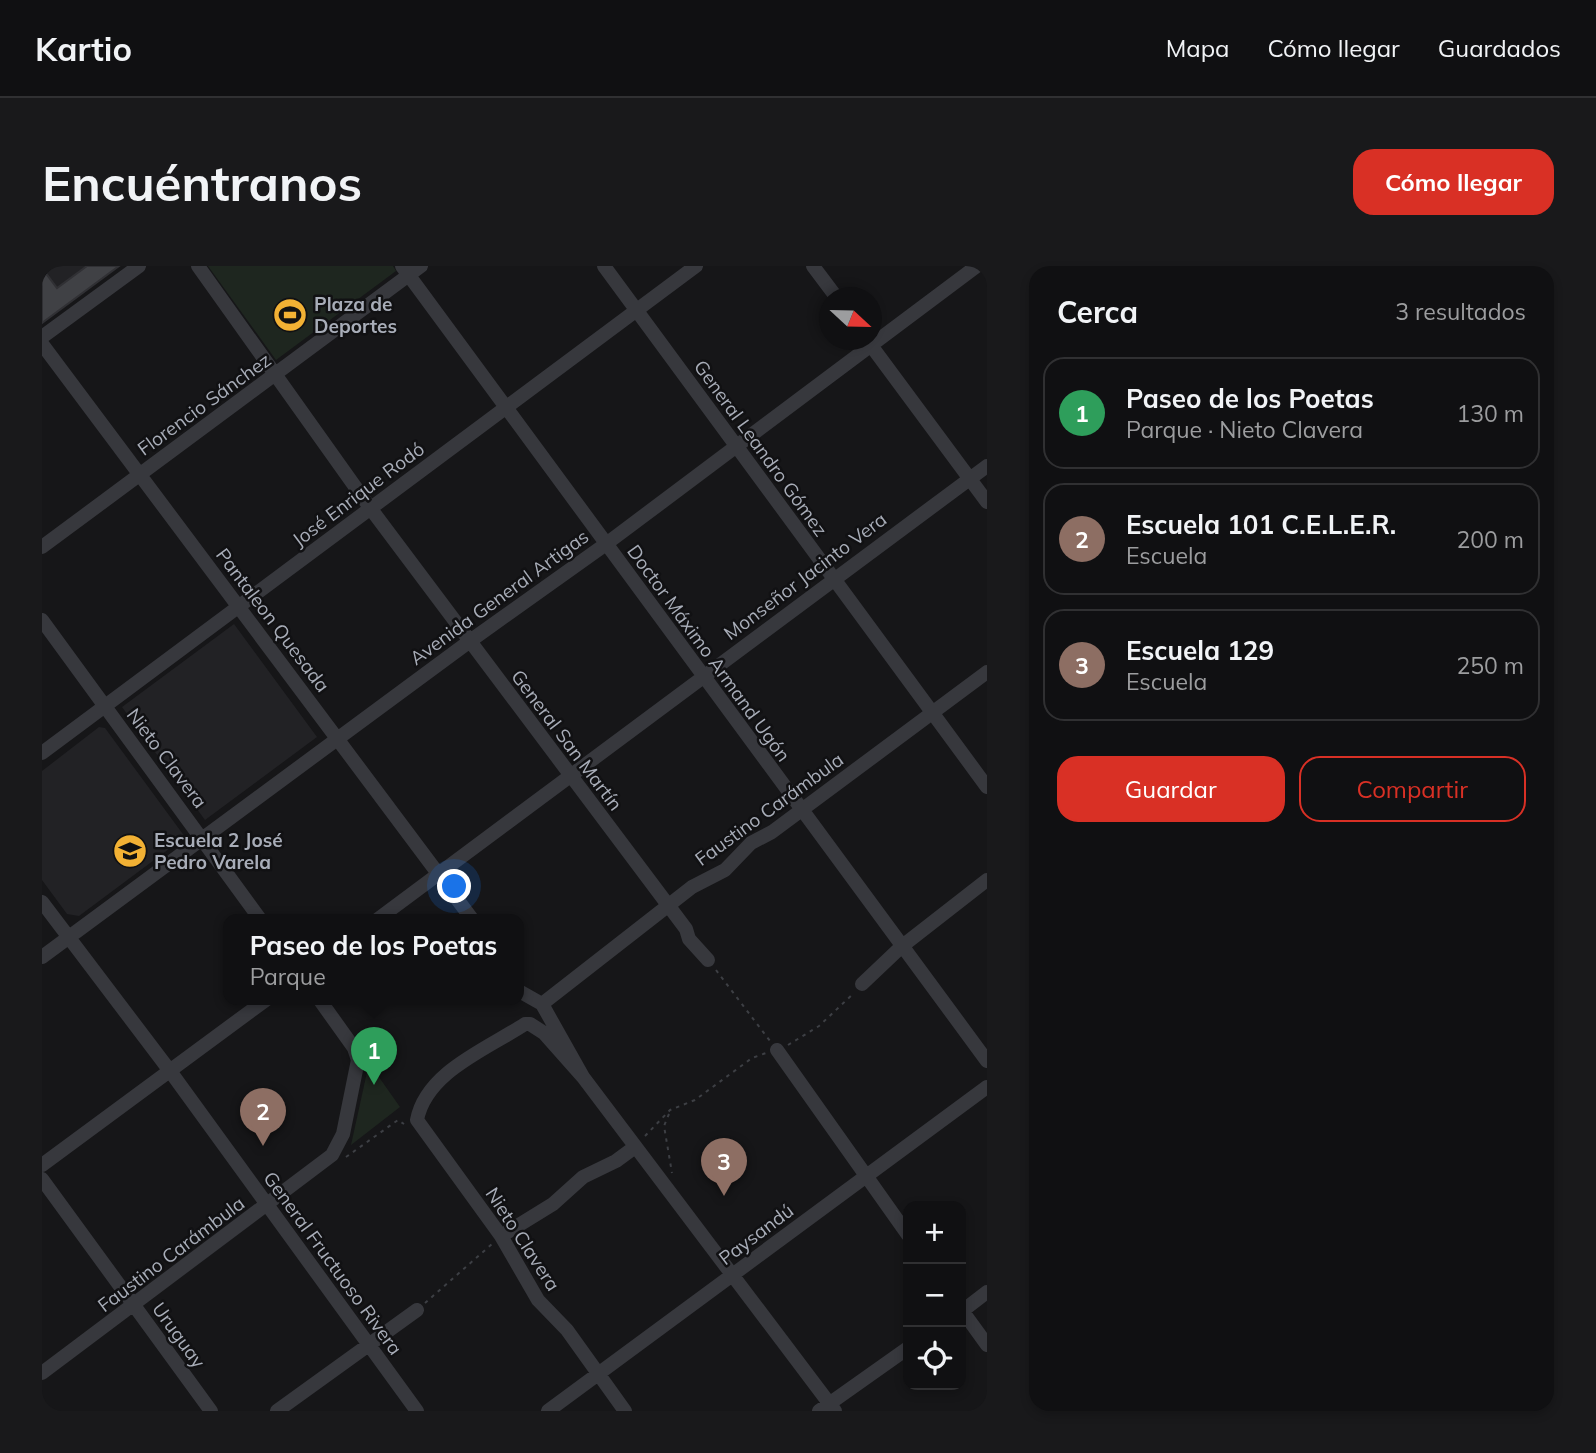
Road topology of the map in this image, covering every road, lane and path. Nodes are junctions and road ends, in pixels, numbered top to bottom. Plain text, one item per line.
1 (139, 266) edge
2 (198, 266) edge
3 (421, 266) edge
4 (604, 266) edge
5 (696, 266) edge
6 (813, 266) edge
7 (977, 266) edge
8 (405, 271) edge
9 (828, 287) edge
10 (636, 310) junction
11 (882, 333) edge
12 (42, 337) edge
13 (42, 344) edge
14 (859, 350) edge
15 (875, 350) edge
16 (275, 376) junction
17 (507, 406) junction
18 (736, 445) junction
19 (987, 466) edge
20 (140, 475) junction
21 (970, 479) junction
22 (987, 502) edge
23 (371, 509) junction
24 (606, 544) junction
25 (42, 547) edge
26 (833, 578) junction
27 (240, 607) junction
28 (42, 620) edge
29 (470, 641) junction
30 (987, 672) edge
31 (703, 676) junction
32 (105, 707) junction
33 (932, 712) junction
34 (337, 738) junction
35 (42, 753) edge
36 (569, 777) junction
37 (987, 787) edge
38 (800, 810) junction
39 (203, 840) junction
40 (437, 876) junction
41 (987, 880) edge
42 (42, 902) edge
43 (669, 906) junction
44 (256, 914) edge
45 (385, 914) edge
46 (468, 914) edge
47 (68, 938) junction
48 (901, 947) junction
49 (42, 957) edge
50 (708, 960) joint
51 (862, 984) joint
52 (524, 994) edge
53 (542, 1004) junction
54 (259, 1005) edge
55 (323, 1005) edge
56 (777, 1050) junction
57 (987, 1061) edge
58 (170, 1071) junction
59 (583, 1077) junction
60 (987, 1087) edge
61 (670, 1111) junction
62 (417, 1120) junction
63 (635, 1147) junction
64 (332, 1155) junction
65 (42, 1165) edge
66 (866, 1176) junction
67 (42, 1179) edge
68 (675, 1180) dead end
69 (267, 1206) junction
70 (903, 1228) edge
71 (501, 1236) junction
72 (732, 1276) junction
73 (987, 1292) edge
74 (135, 1306) junction
75 (966, 1307) edge
76 (417, 1310) joint
77 (966, 1318) edge
78 (987, 1345) edge
79 (370, 1346) junction
80 (903, 1352) edge
81 (42, 1373) edge
82 (596, 1375) junction
83 (828, 1408) edge
84 (211, 1411) edge
85 (277, 1411) edge
86 (417, 1411) edge
87 (548, 1411) edge
88 (625, 1411) edge

1 - 12 street
2 - 16 street, General San Martín
3 - 8 street, Florencio Sánchez
4 - 10 street, General Leandro Gómez
5 - 10 street, José Enrique Rodó
6 - 9 street
7 - 11 street, Avenida General Artigas
8 - 16 street, Florencio Sánchez
8 - 17 street, Doctor Máximo Armand Ugón
10 - 17 street, José Enrique Rodó
10 - 18 street, General Leandro Gómez
13 - 20 street, Pantaleon Quesada
14 - 18 street, Avenida General Artigas
15 - 21 street
16 - 20 street, Florencio Sánchez
16 - 23 street, General San Martín
17 - 23 street, José Enrique Rodó
17 - 24 street, Doctor Máximo Armand Ugón
18 - 24 street, Avenida General Artigas
18 - 26 street, General Leandro Gómez
19 - 21 street, Monseñor Jacinto Vera
20 - 25 street, Florencio Sánchez
20 - 27 street, Pantaleon Quesada
21 - 22 street
21 - 26 street, Monseñor Jacinto Vera
23 - 27 street, José Enrique Rodó
23 - 29 street, General San Martín
24 - 29 street, Avenida General Artigas
24 - 31 street, Doctor Máximo Armand Ugón
26 - 31 street, Monseñor Jacinto Vera
26 - 33 street, General Leandro Gómez
27 - 32 street, José Enrique Rodó
27 - 34 street, Pantaleon Quesada
28 - 32 street, Nieto Clavera
29 - 34 street, Avenida General Artigas
29 - 36 street, General San Martín
30 - 33 street, Faustino Carámbula
31 - 36 street, Monseñor Jacinto Vera
31 - 38 street, Doctor Máximo Armand Ugón
32 - 35 street, José Enrique Rodó
32 - 39 street, Nieto Clavera
33 - 37 street, General Leandro Gómez
33 - 38 street, Faustino Carámbula
34 - 39 street, Avenida General Artigas
34 - 40 street, Pantaleon Quesada
36 - 40 street, Monseñor Jacinto Vera
36 - 43 street, General San Martín
38 - 43 street, Faustino Carámbula
38 - 48 street, Doctor Máximo Armand Ugón
39 - 44 street, Nieto Clavera
39 - 47 street, Avenida General Artigas
40 - 45 street, Monseñor Jacinto Vera
40 - 46 street, Pantaleon Quesada
41 - 48 street
42 - 47 street, General Fructuoso Rivera
43 - 50 street, General San Martín
43 - 53 street, Faustino Carámbula
47 - 49 street, Avenida General Artigas
47 - 58 street, General Fructuoso Rivera
48 - 51 street
48 - 57 street, Doctor Máximo Armand Ugón
50 - 56 path
51 - 56 path
52 - 53 street
53 - 59 street
54 - 58 street
55 - 64 street, Faustino Carámbula
56 - 61 path
56 - 66 street
58 - 65 street
58 - 69 street, General Fructuoso Rivera
59 - 62 street
59 - 63 street
60 - 66 street, Paysandú
61 - 63 path
61 - 68 path
62 - 64 path
62 - 71 street, Nieto Clavera
63 - 71 street
63 - 72 street
64 - 69 street, Faustino Carámbula
66 - 70 street
66 - 72 street, Paysandú
67 - 74 street, Uruguay
69 - 74 street, Faustino Carámbula
69 - 79 street, General Fructuoso Rivera
71 - 76 path
71 - 82 street, Nieto Clavera
72 - 82 street, Paysandú
72 - 83 street
73 - 75 street
74 - 81 street, Faustino Carámbula
74 - 84 street, Uruguay
76 - 79 street
77 - 78 street
79 - 85 street
79 - 86 street, General Fructuoso Rivera
80 - 83 street
82 - 87 street, Paysandú
82 - 88 street, Nieto Clavera

